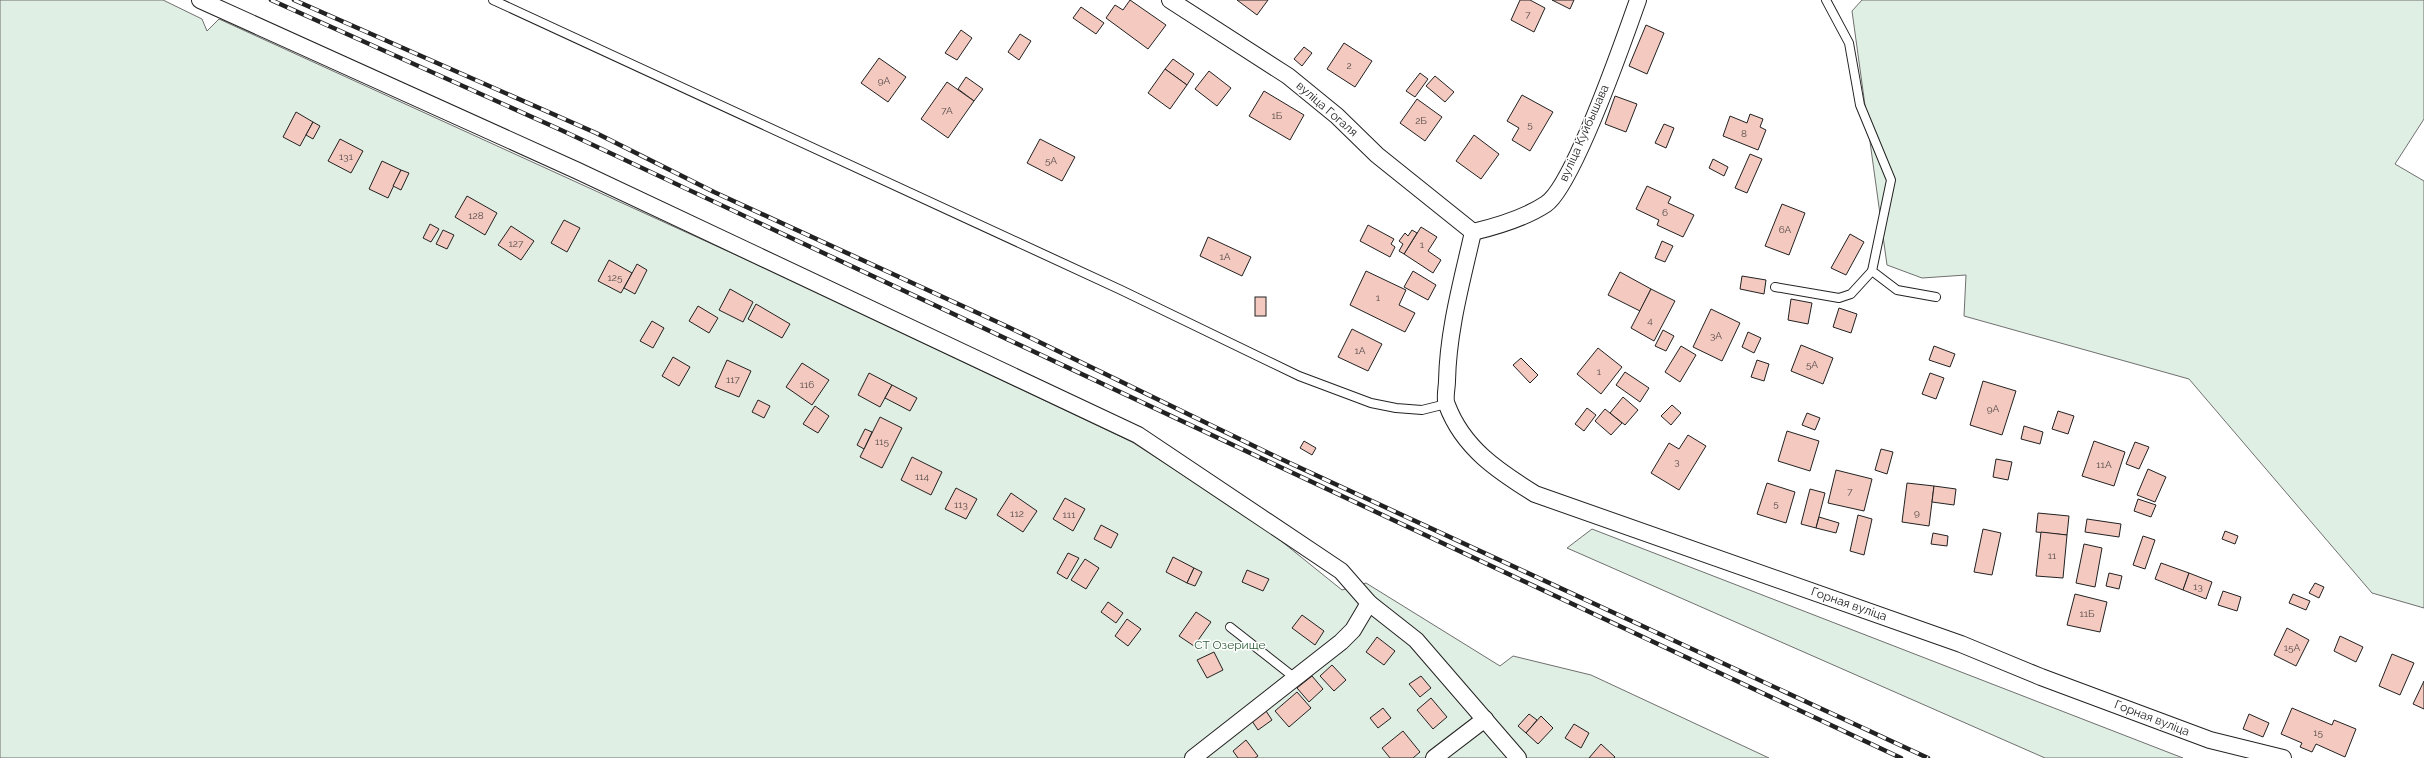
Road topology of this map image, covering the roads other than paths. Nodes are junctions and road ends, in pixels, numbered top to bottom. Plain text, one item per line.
1 (200, 0) edge
2 (493, 0) edge
3 (1170, 0) edge
4 (1638, 0) edge
5 (1826, 0) edge
6 (1473, 232) junction
7 (1872, 271) junction
8 (1775, 287) dead end
9 (1936, 297) dead end
10 (1446, 404) junction
11 (1364, 597) junction
12 (1230, 627) dead end
13 (1295, 678) junction
14 (1485, 719) junction
15 (1193, 758) edge
16 (1434, 758) edge
17 (1518, 758) edge
18 (2283, 758) edge

1 - 11 street
2 - 10 lane
3 - 6 street, вуліца Гогаля
4 - 6 street, вуліца Куйбышава
5 - 7 lane
6 - 10 street
7 - 8 lane
7 - 9 lane
10 - 18 street, Горная вуліца
11 - 13 street
11 - 14 street
12 - 13 lane
13 - 15 street
14 - 16 street
14 - 17 street

